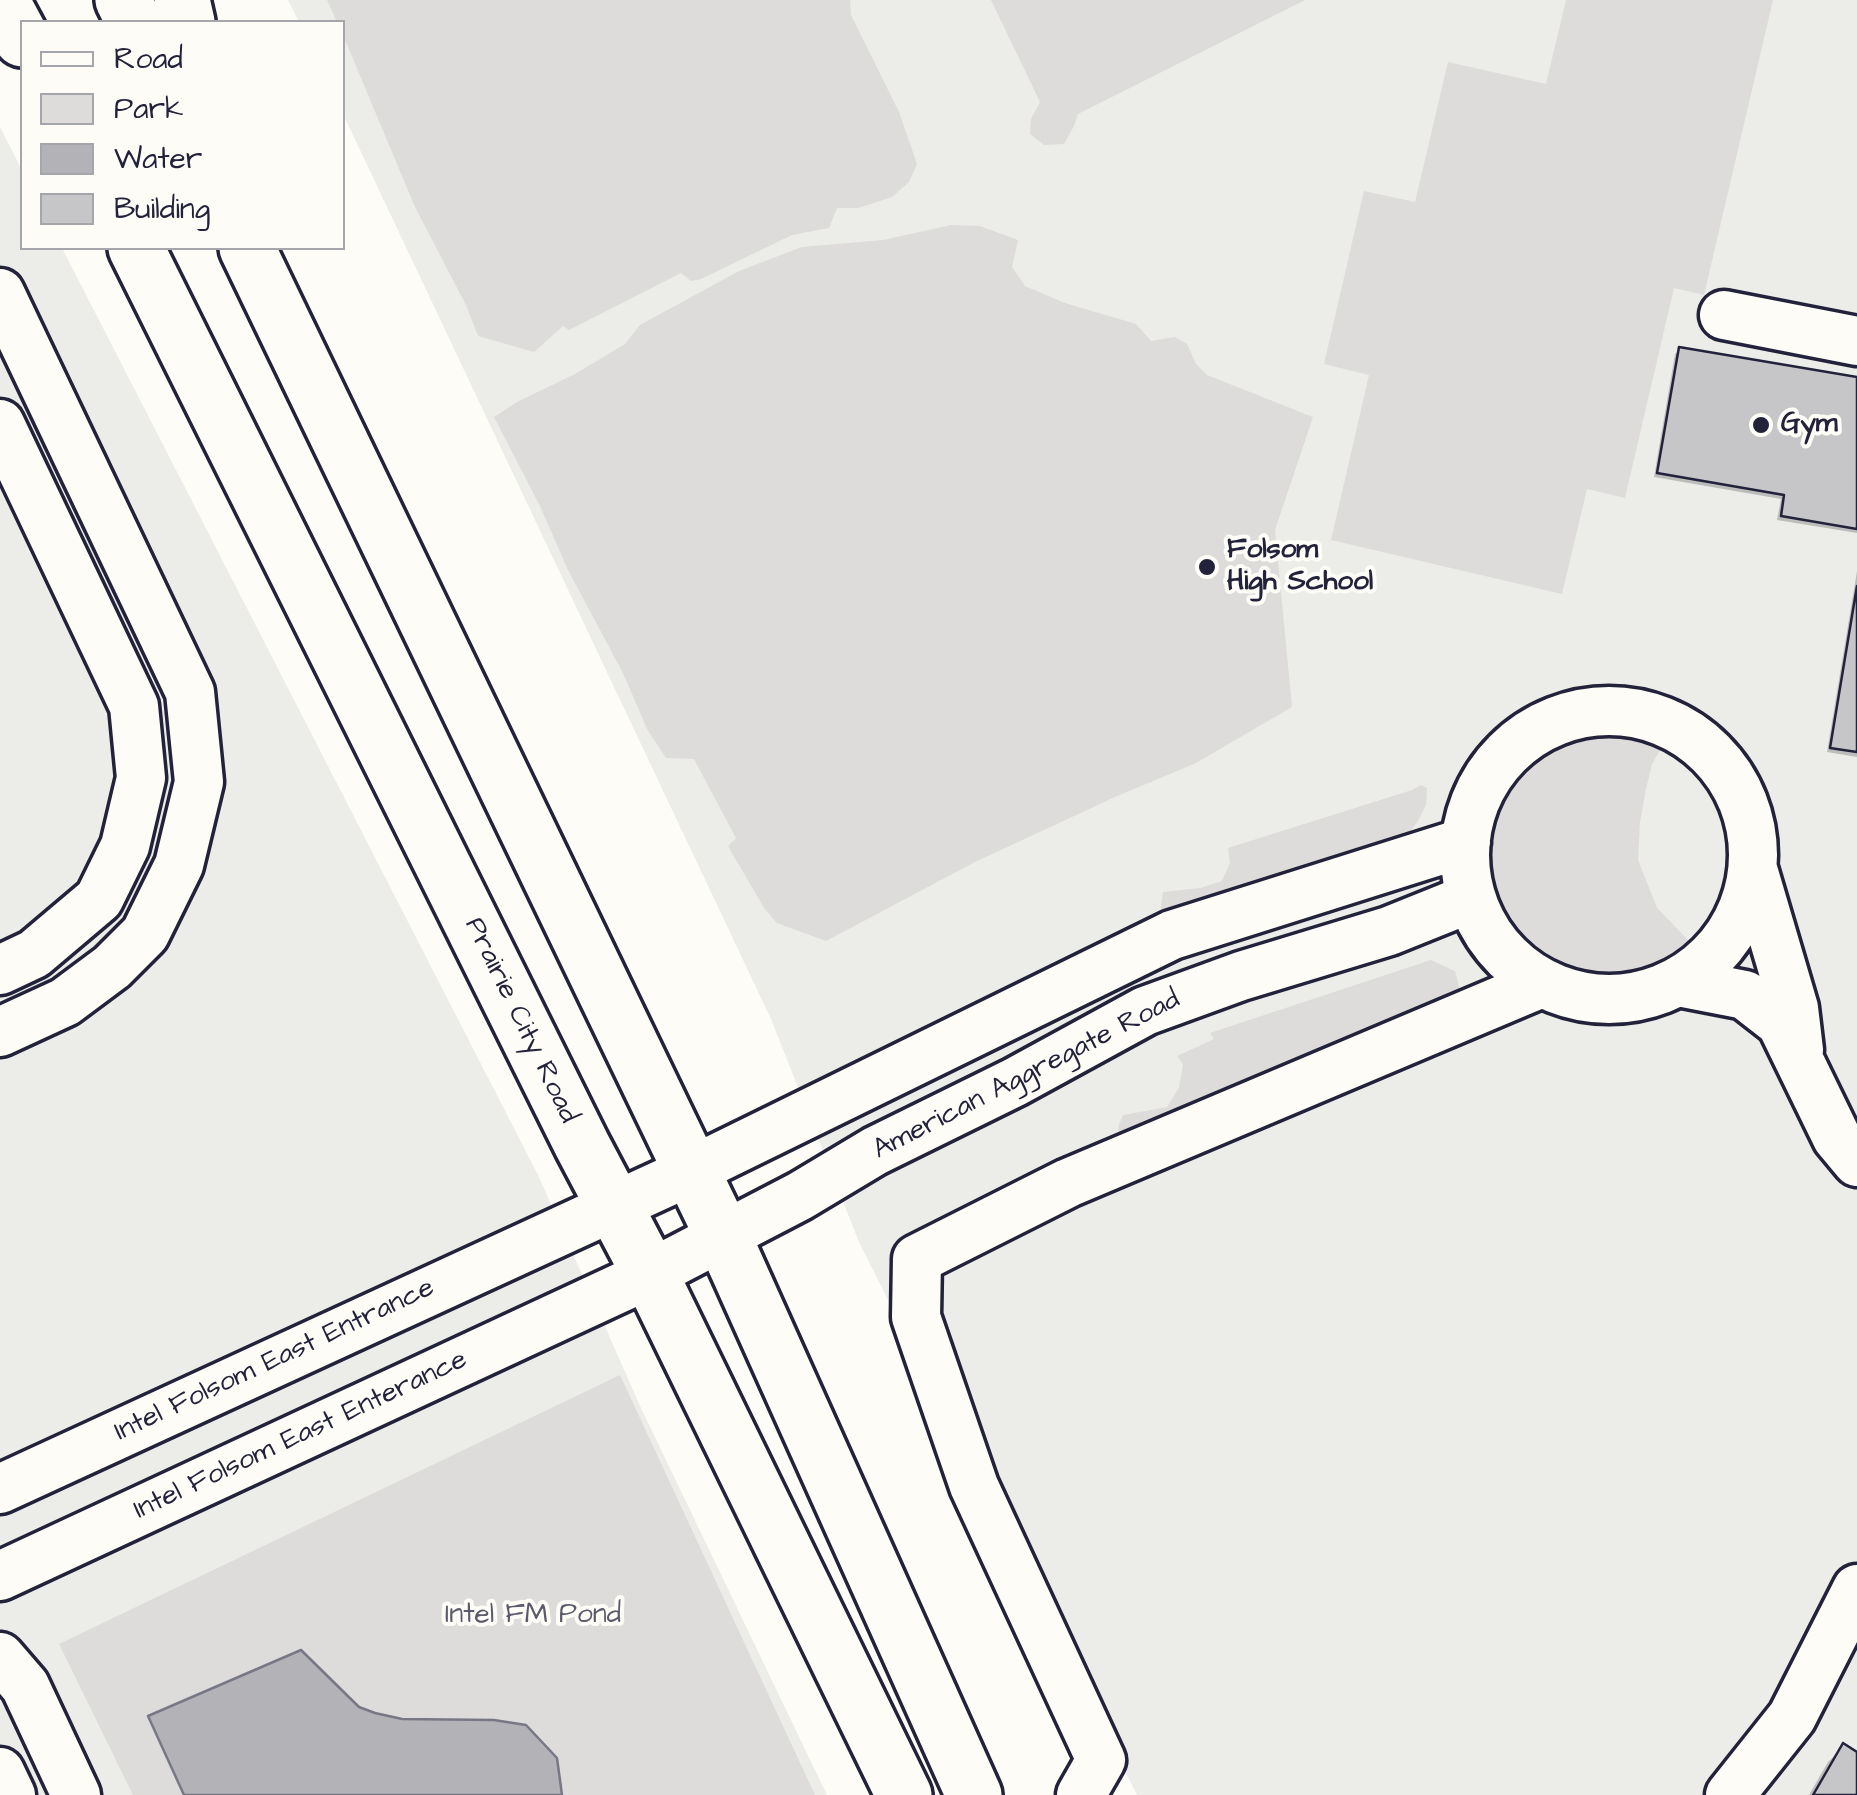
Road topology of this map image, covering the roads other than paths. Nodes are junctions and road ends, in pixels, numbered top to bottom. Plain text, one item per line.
1 (2, 0) edge
2 (20, 35) edge
3 (137, 250) edge
4 (248, 250) edge
5 (0, 294) edge
6 (1724, 315) dead end
7 (1857, 341) edge
8 (0, 424) edge
9 (1466, 842) junction
10 (1753, 868) junction
11 (1471, 898) junction
12 (0, 970) edge
13 (1678, 982) junction
14 (1542, 983) junction
15 (0, 1032) edge
16 (1801, 1064) junction
17 (1857, 1162) edge
18 (691, 1171) junction
19 (614, 1204) junction
20 (722, 1236) junction
21 (626, 1285) junction
22 (0, 1488) edge
23 (0, 1576) edge
24 (1857, 1588) edge
25 (0, 1658) edge
26 (0, 1772) edge
27 (12, 1795) edge
28 (76, 1795) edge
29 (904, 1795) edge
30 (974, 1795) edge
31 (1081, 1795) edge
32 (1730, 1795) edge

1 - 2 main road
3 - 19 main road, Prairie City Road
4 - 18 main road
5 - 15 lane
6 - 7 lane
8 - 12 lane
9 - 10 lane
9 - 11 lane
9 - 18 lane, Intel Folsom East Entrance
10 - 13 lane
10 - 16 lane
11 - 14 lane
11 - 20 lane, American Aggregate Road
13 - 14 lane
13 - 16 lane
14 - 31 lane
16 - 17 lane
18 - 19 lane, Intel Folsom East Entrance
18 - 20 main road
19 - 21 main road, Prairie City Road
19 - 22 lane, Intel Folsom East Entrance
20 - 21 lane, American Aggregate Road
20 - 30 main road
21 - 23 lane, Intel Folsom East Enterance
21 - 29 main road, Prairie City Road
24 - 32 lane
25 - 28 lane
26 - 27 lane

